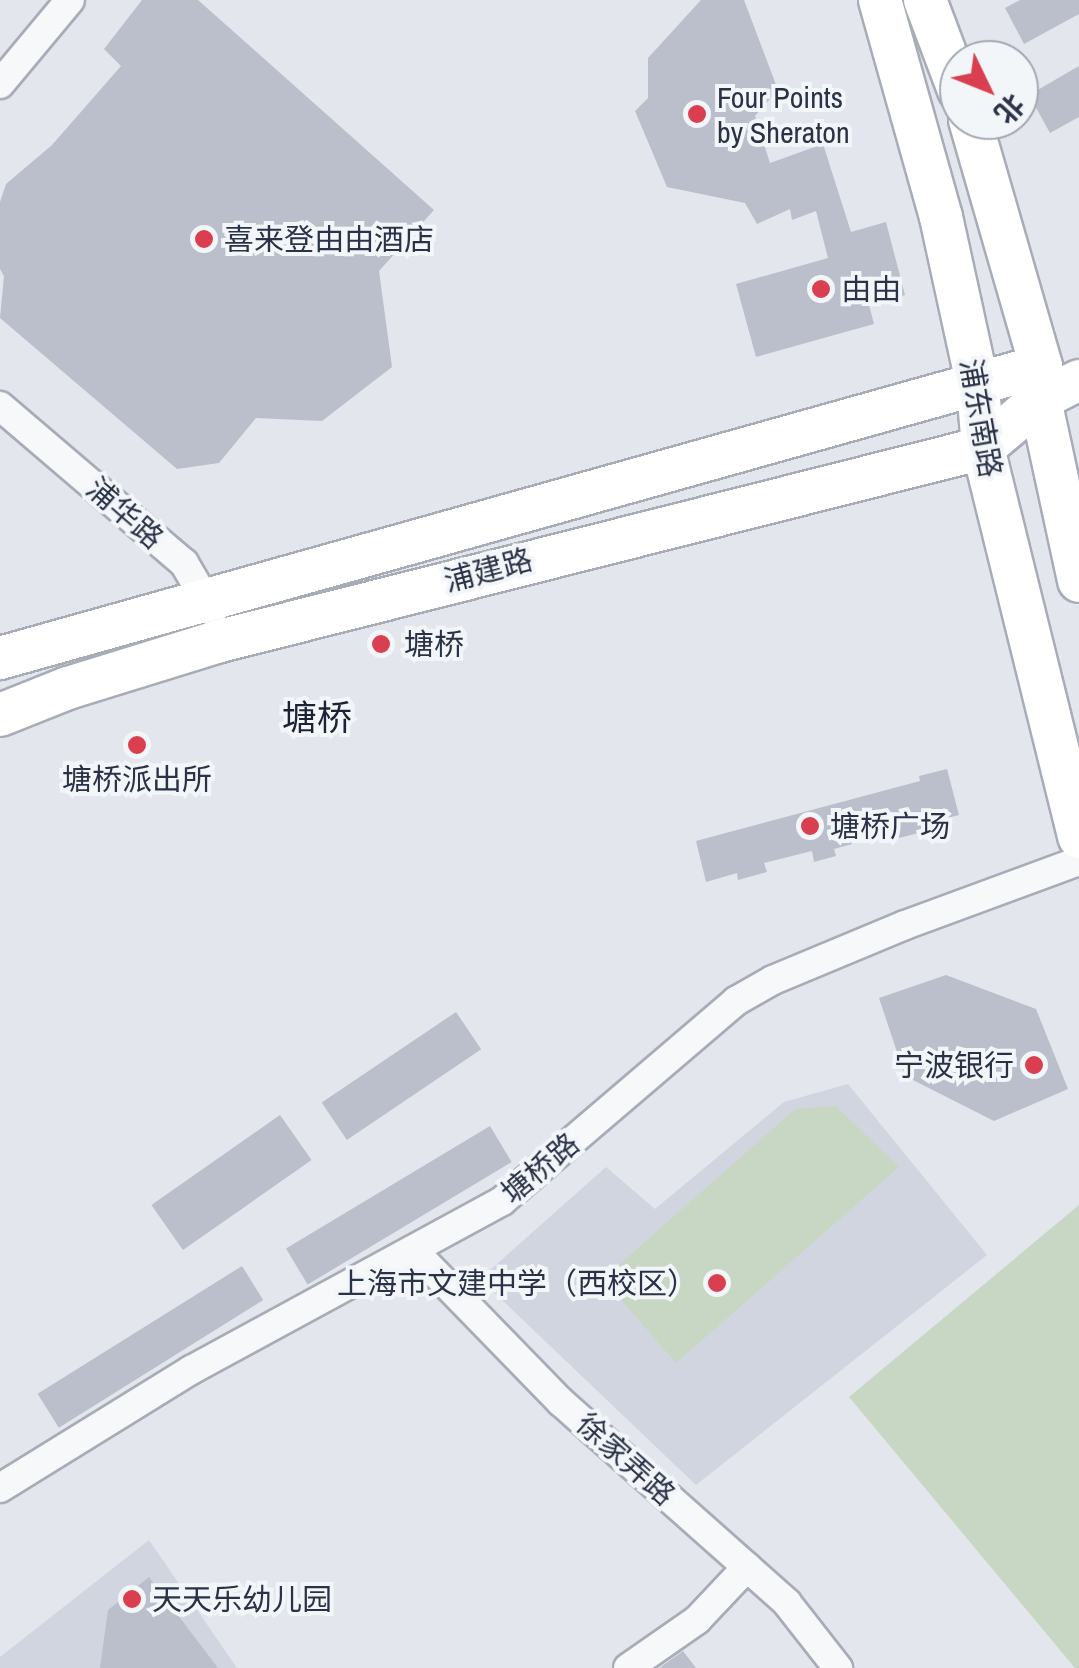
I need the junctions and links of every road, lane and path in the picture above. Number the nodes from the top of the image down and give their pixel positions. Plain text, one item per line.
1 (70, 0) edge
2 (880, 0) edge
3 (925, 0) edge
4 (940, 40) edge
5 (0, 84) edge
6 (978, 140) edge
7 (1060, 374) edge
8 (978, 388) junction
9 (0, 406) edge
10 (983, 448) junction
11 (1079, 581) edge
12 (208, 598) junction
13 (220, 641) junction
14 (0, 658) edge
15 (0, 715) edge
16 (1079, 837) edge
17 (1079, 861) edge
18 (413, 1250) junction
19 (0, 1488) edge
20 (747, 1567) junction
21 (628, 1668) edge
22 (838, 1668) edge

1 - 5 street
2 - 8 main road, 浦东南路
3 - 4 main road
6 - 7 main road, 浦东南路
7 - 8 main road, 浦建路
7 - 10 main road
7 - 11 main road, 浦东南路
8 - 10 main road, 浦东南路
8 - 12 main road, 浦建路
9 - 12 street, 浦华路
10 - 13 main road, 浦建路
10 - 16 main road, 浦东南路
12 - 13 street, 浦华路
12 - 14 main road, 浦建路
13 - 15 main road, 浦建路
17 - 18 street, 塘桥路
18 - 19 street, 塘桥路
18 - 20 street, 徐家弄路
20 - 21 street
20 - 22 street, 徐家弄路

